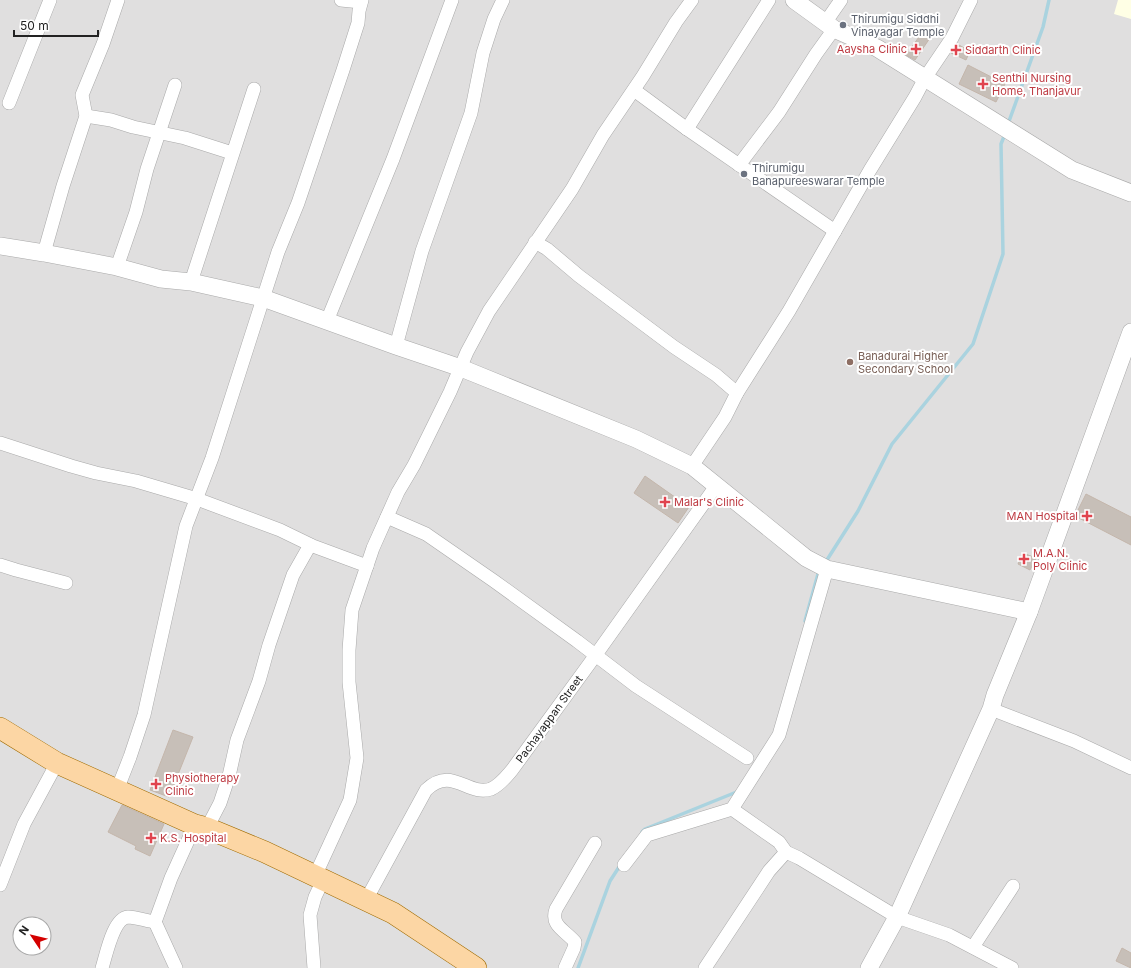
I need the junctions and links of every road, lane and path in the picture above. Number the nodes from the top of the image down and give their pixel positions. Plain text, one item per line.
1 (50, 0) edge
2 (118, 0) edge
3 (341, 0) edge
4 (452, 0) edge
5 (503, 0) edge
6 (692, 0) edge
7 (769, 0) edge
8 (794, 0) edge
9 (841, 0) edge
10 (971, 0) edge
11 (360, 9) edge
12 (830, 26) junction
13 (925, 78) junction
14 (175, 85) dead end
15 (254, 89) dead end
16 (634, 90) junction
17 (9, 103) dead end
18 (85, 112) junction
19 (687, 129) junction
20 (158, 133) junction
21 (232, 153) junction
22 (739, 165) junction
23 (1131, 193) edge
24 (835, 231) junction
25 (535, 242) junction
26 (0, 246) edge
27 (44, 253) junction
28 (117, 267) junction
29 (191, 282) junction
30 (263, 298) junction
31 (326, 321) junction
32 (1131, 332) edge
33 (396, 346) junction
34 (461, 368) junction
35 (737, 393) junction
36 (0, 443) edge
37 (692, 466) junction
38 (716, 486) junction
39 (197, 499) junction
40 (387, 517) junction
41 (310, 545) junction
42 (0, 565) edge
43 (367, 566) junction
44 (827, 569) junction
45 (66, 583) dead end
46 (1029, 612) junction
47 (595, 656) junction
48 (991, 709) junction
49 (0, 728) edge
50 (747, 758) dead end
51 (57, 763) junction
52 (1131, 768) edge
53 (117, 790) junction
54 (732, 809) junction
55 (201, 827) junction
56 (595, 843) dead end
57 (786, 852) junction
58 (624, 865) dead end
59 (1, 878) edge
60 (319, 878) junction
61 (1013, 886) dead end
62 (366, 900) junction
63 (897, 917) junction
64 (155, 922) junction
65 (973, 947) junction
66 (102, 968) edge
67 (176, 968) edge
68 (314, 968) edge
69 (476, 968) edge
70 (565, 968) edge
71 (705, 968) edge
72 (869, 968) edge
73 (1012, 968) edge

1 - 17 street
2 - 18 street
3 - 11 street
4 - 31 street
5 - 33 street
6 - 16 street
7 - 19 street
8 - 12 street
9 - 12 street
10 - 13 street
11 - 30 street
12 - 13 street
12 - 22 street
13 - 23 street
13 - 24 street
14 - 20 street
15 - 21 street
16 - 19 street
16 - 25 street
18 - 20 street
18 - 27 street
19 - 22 street
20 - 21 street
20 - 28 street
21 - 29 street
22 - 24 street
24 - 35 street
25 - 34 street
25 - 35 street
26 - 27 street
27 - 28 street
28 - 29 street
29 - 30 street
30 - 31 street
30 - 39 street
31 - 33 street
32 - 46 street
33 - 34 street
34 - 37 street
34 - 40 street
35 - 37 street
36 - 39 street
37 - 38 street
38 - 44 street
38 - 47 street, Pachayappan Street
39 - 41 street
39 - 53 street
40 - 43 street
40 - 47 street
41 - 43 street
41 - 55 street
42 - 45 street
43 - 60 street
44 - 46 street
44 - 54 street
46 - 48 street
47 - 50 street
47 - 62 street, Pachayappan Street
48 - 52 street
48 - 63 street
49 - 51 main road
51 - 53 main road
51 - 59 street
53 - 55 main road
54 - 57 street
54 - 58 street
55 - 60 main road
55 - 64 street
56 - 70 street
57 - 63 street
57 - 71 street
60 - 62 main road
60 - 68 street
61 - 65 street
62 - 69 main road
63 - 65 street
63 - 72 street
64 - 66 street
64 - 67 street
65 - 73 street

